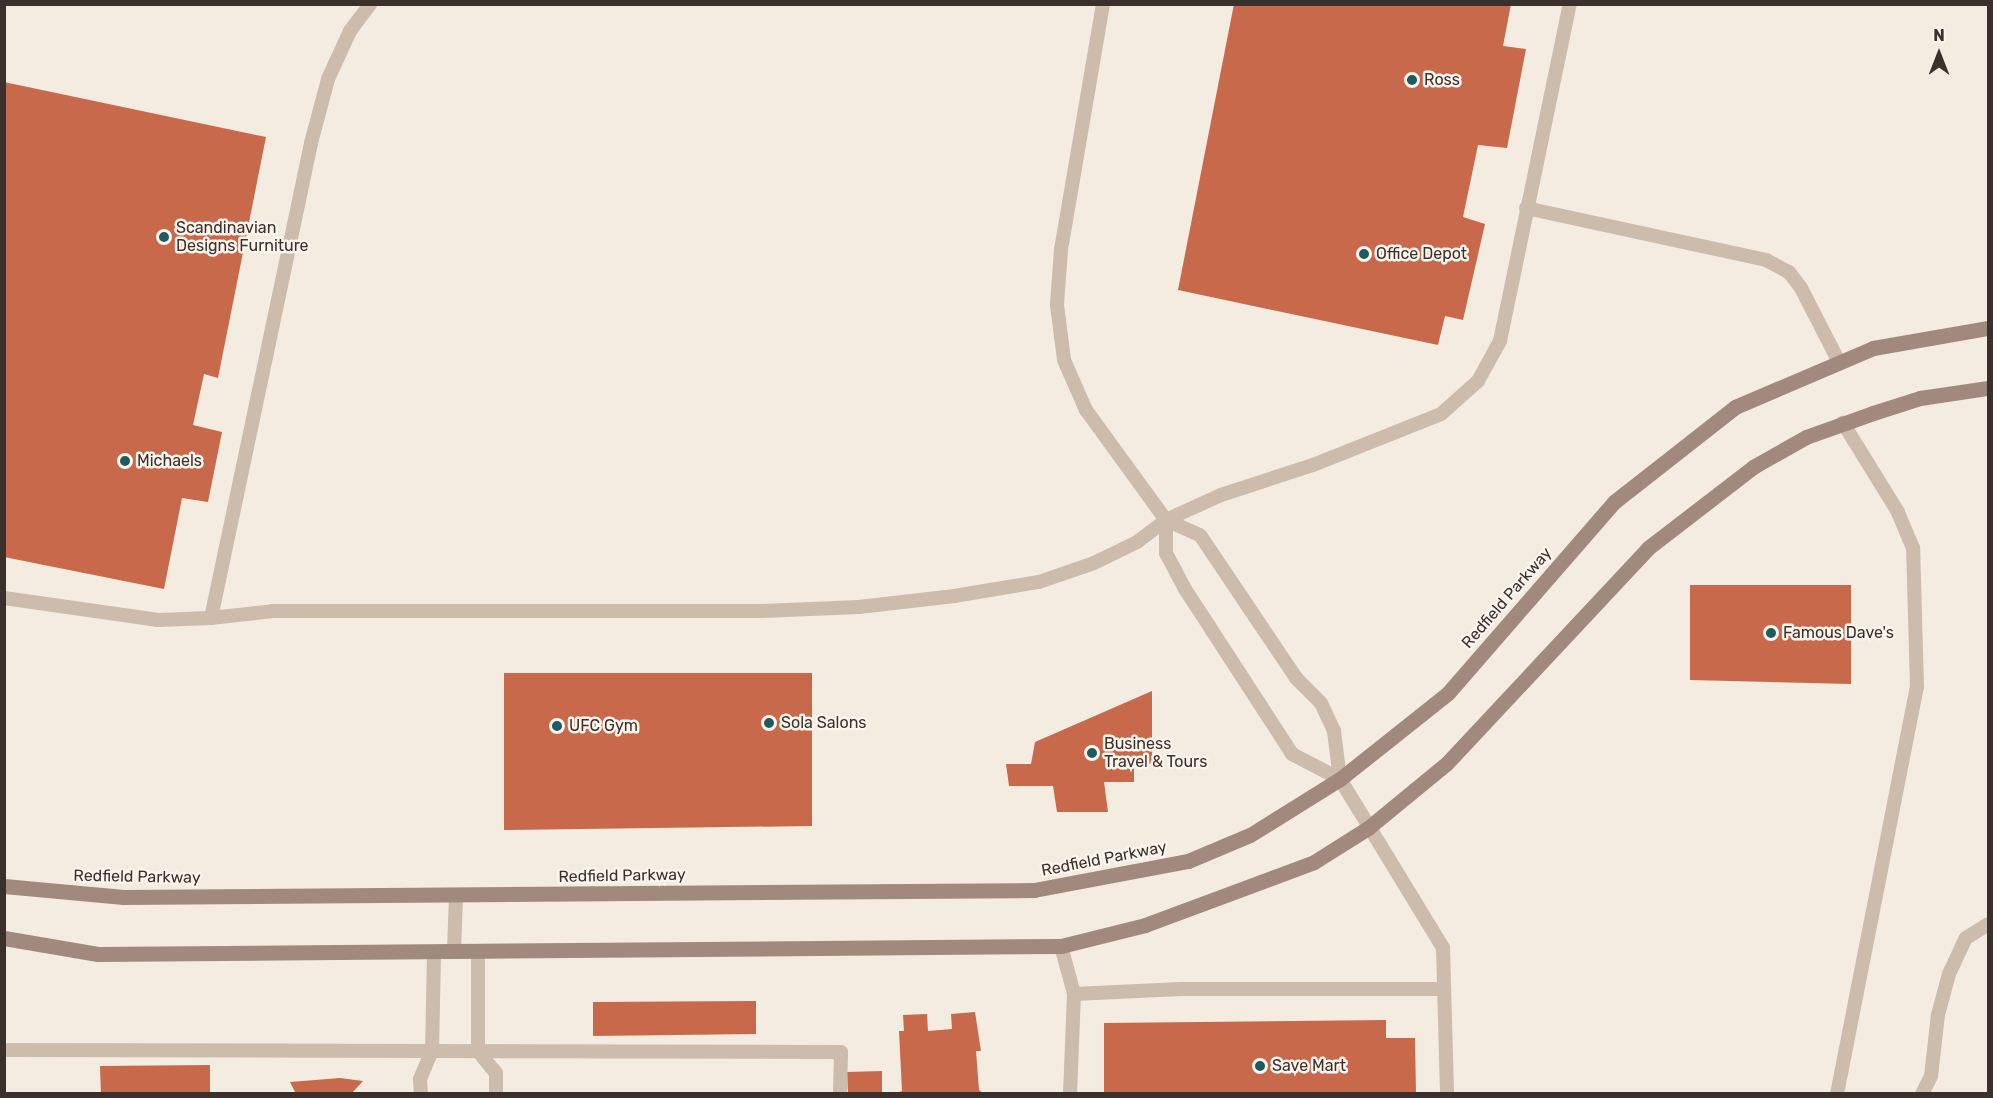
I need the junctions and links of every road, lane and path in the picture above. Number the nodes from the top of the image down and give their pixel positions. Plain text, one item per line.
1 (370, 4) edge
2 (1103, 4) edge
3 (1570, 4) edge
4 (1526, 208) junction
5 (1989, 328) edge
6 (1838, 360) junction
7 (1989, 388) edge
8 (1843, 423) junction
9 (1166, 520) junction
10 (4, 598) edge
11 (211, 618) junction
12 (1340, 779) junction
13 (1368, 828) junction
14 (4, 886) edge
15 (456, 896) junction
16 (1989, 924) edge
17 (4, 938) edge
18 (1061, 946) junction
19 (454, 951) junction
20 (478, 951) junction
21 (434, 952) junction
22 (1444, 989) junction
23 (1074, 994) junction
24 (4, 1050) edge
25 (432, 1052) junction
26 (478, 1052) junction
27 (421, 1094) edge
28 (496, 1094) edge
29 (840, 1094) edge
30 (1070, 1094) edge
31 (1447, 1094) edge
32 (1837, 1094) edge
33 (1922, 1094) edge

1 - 11 lane
2 - 9 lane
3 - 4 lane
4 - 6 lane
4 - 9 lane
5 - 6 street, Redfield Parkway
6 - 12 street, Redfield Parkway
7 - 8 street
8 - 13 street
8 - 32 lane
9 - 11 lane
9 - 12 lane
9 - 12 lane
10 - 11 lane
12 - 13 lane
12 - 15 street, Redfield Parkway
13 - 18 street
13 - 22 lane
14 - 15 street, Redfield Parkway
15 - 19 lane
16 - 33 lane
17 - 21 street
18 - 20 street
18 - 23 lane
19 - 20 street
19 - 21 street
20 - 26 lane
21 - 25 lane
22 - 23 lane
22 - 31 lane
23 - 30 lane
24 - 25 lane
25 - 26 lane
25 - 27 lane
26 - 28 lane
26 - 29 lane

